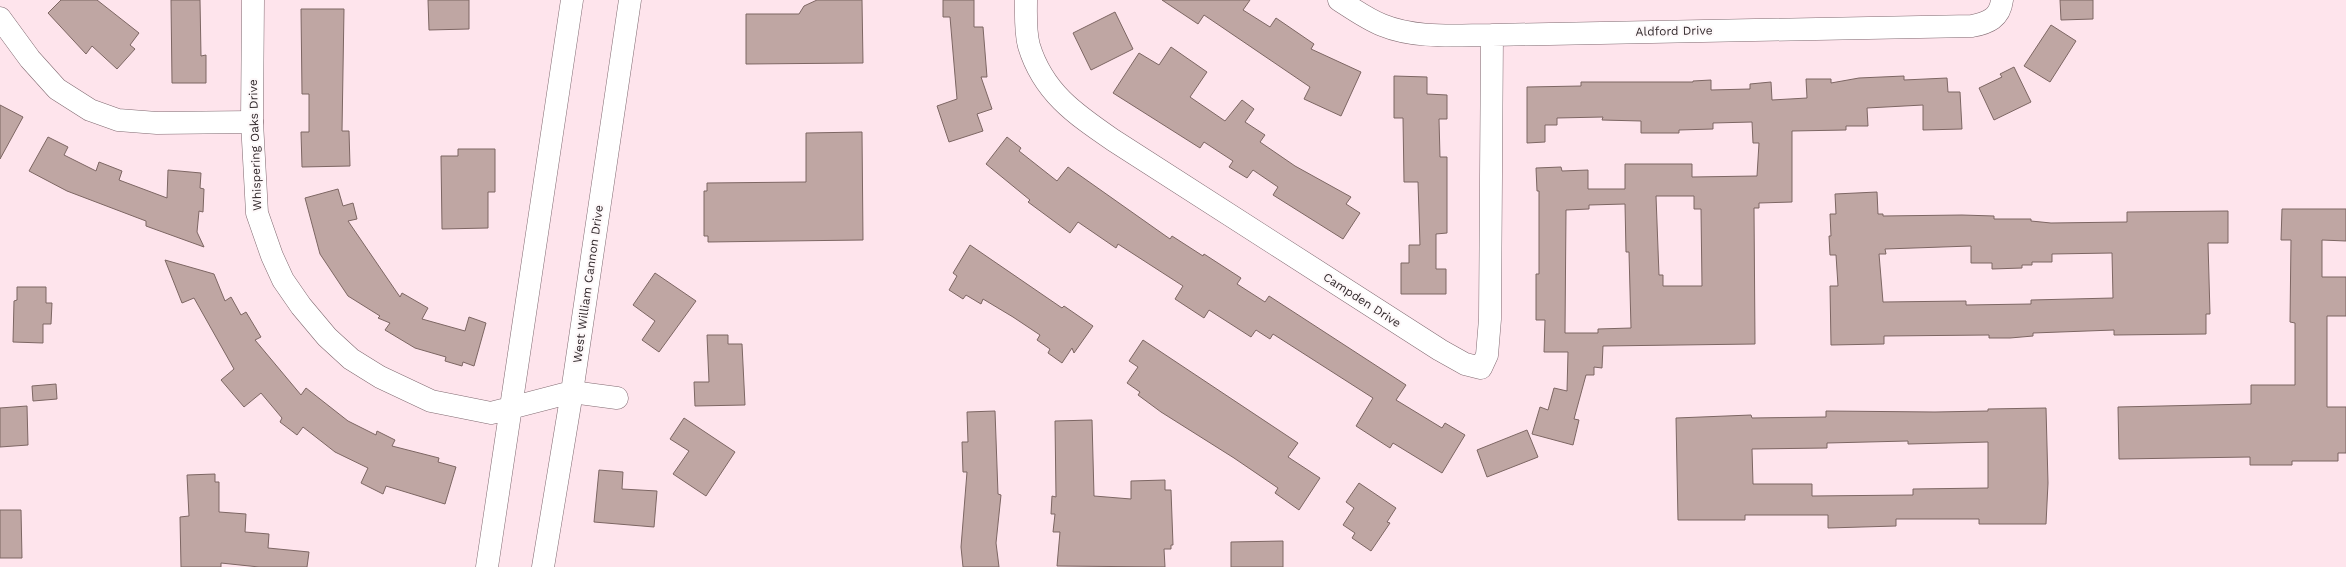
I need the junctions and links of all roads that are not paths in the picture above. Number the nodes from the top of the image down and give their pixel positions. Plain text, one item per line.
1 (253, 0) edge
2 (572, 0) edge
3 (630, 0) edge
4 (1026, 0) edge
5 (1339, 0) edge
6 (2002, 0) edge
7 (2, 25) edge
8 (1492, 35) junction
9 (252, 122) junction
10 (572, 392) junction
11 (617, 398) dead end
12 (510, 408) junction
13 (487, 567) edge
14 (542, 567) edge

1 - 9 street, Whispering Oaks Drive
2 - 12 street
3 - 10 street, West William Cannon Drive
4 - 8 street, Campden Drive
5 - 8 street, Aldford Drive
6 - 8 street, Aldford Drive
7 - 9 street
9 - 12 street, Whispering Oaks Drive
10 - 11 street
10 - 12 street, Whispering Oaks Drive
10 - 14 street, West William Cannon Drive
12 - 13 street

